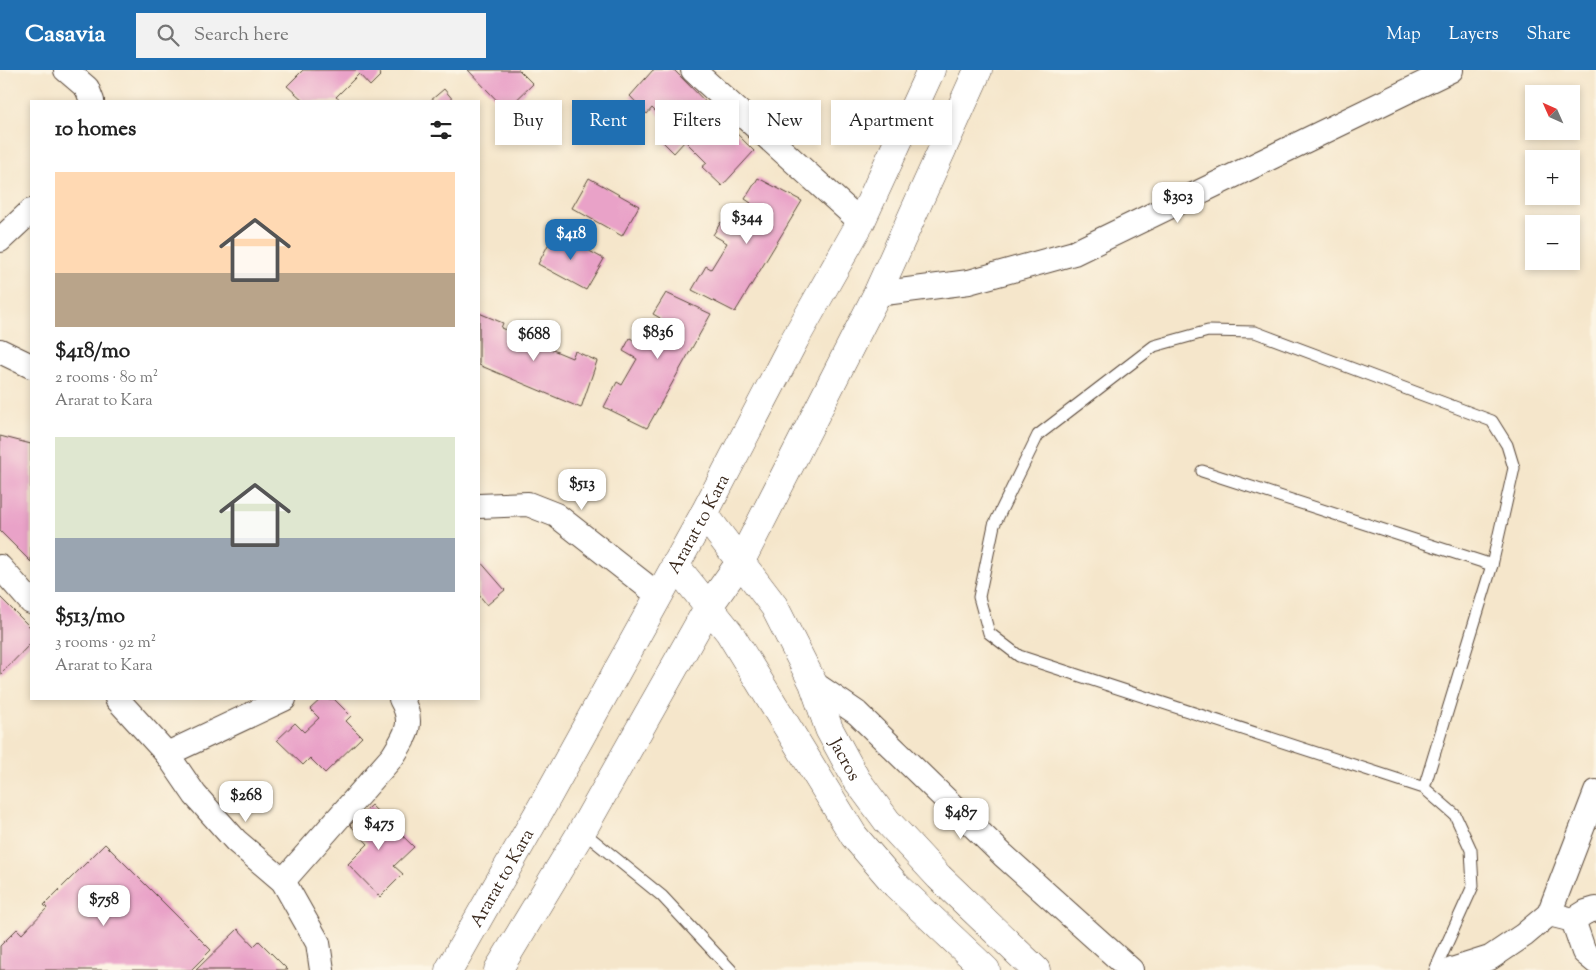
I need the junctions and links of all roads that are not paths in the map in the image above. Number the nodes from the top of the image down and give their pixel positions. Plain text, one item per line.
1 (66, 70) edge
2 (693, 70) edge
3 (931, 70) edge
4 (978, 70) edge
5 (1452, 70) edge
6 (92, 100) edge
7 (30, 212) edge
8 (861, 222) junction
9 (0, 240) edge
10 (877, 294) junction
11 (0, 351) edge
12 (30, 366) edge
13 (1202, 471) dead end
14 (480, 506) edge
15 (704, 514) junction
16 (741, 561) junction
17 (1492, 564) junction
18 (675, 565) junction
19 (0, 567) edge
20 (658, 595) junction
21 (30, 601) edge
22 (709, 606) junction
23 (813, 683) junction
24 (118, 700) edge
25 (282, 700) edge
26 (403, 700) edge
27 (167, 754) junction
28 (1424, 788) junction
29 (1596, 792) edge
30 (582, 831) junction
31 (283, 881) junction
32 (1596, 909) edge
33 (1549, 914) junction
34 (1573, 920) junction
35 (1596, 962) edge
36 (322, 970) edge
37 (449, 970) edge
38 (498, 970) edge
39 (731, 970) edge
40 (986, 970) edge
41 (1036, 970) edge
42 (1131, 970) edge
43 (1435, 970) edge
44 (1452, 970) edge

1 - 6 street
2 - 8 street
3 - 8 main road, Ararat to Kara
4 - 10 main road
5 - 10 street
7 - 9 street
8 - 15 main road, Ararat to Kara
10 - 16 main road
11 - 12 street
13 - 17 lane
14 - 20 street
15 - 16 main road, Jacros
15 - 18 main road, Ararat to Kara
16 - 22 main road
16 - 23 main road, Jacros
17 - 28 lane
17 - 28 lane
18 - 20 main road, Ararat to Kara
18 - 22 main road, Jacros
19 - 21 street
20 - 37 main road, Ararat to Kara
22 - 30 main road
22 - 40 main road, Jacros
23 - 41 main road, Jacros
23 - 42 street
24 - 27 street
25 - 27 street
26 - 31 street
27 - 31 street
28 - 43 lane
29 - 33 street
30 - 38 main road
30 - 39 lane
31 - 36 street
32 - 34 street
33 - 34 street
33 - 44 street
34 - 35 street

